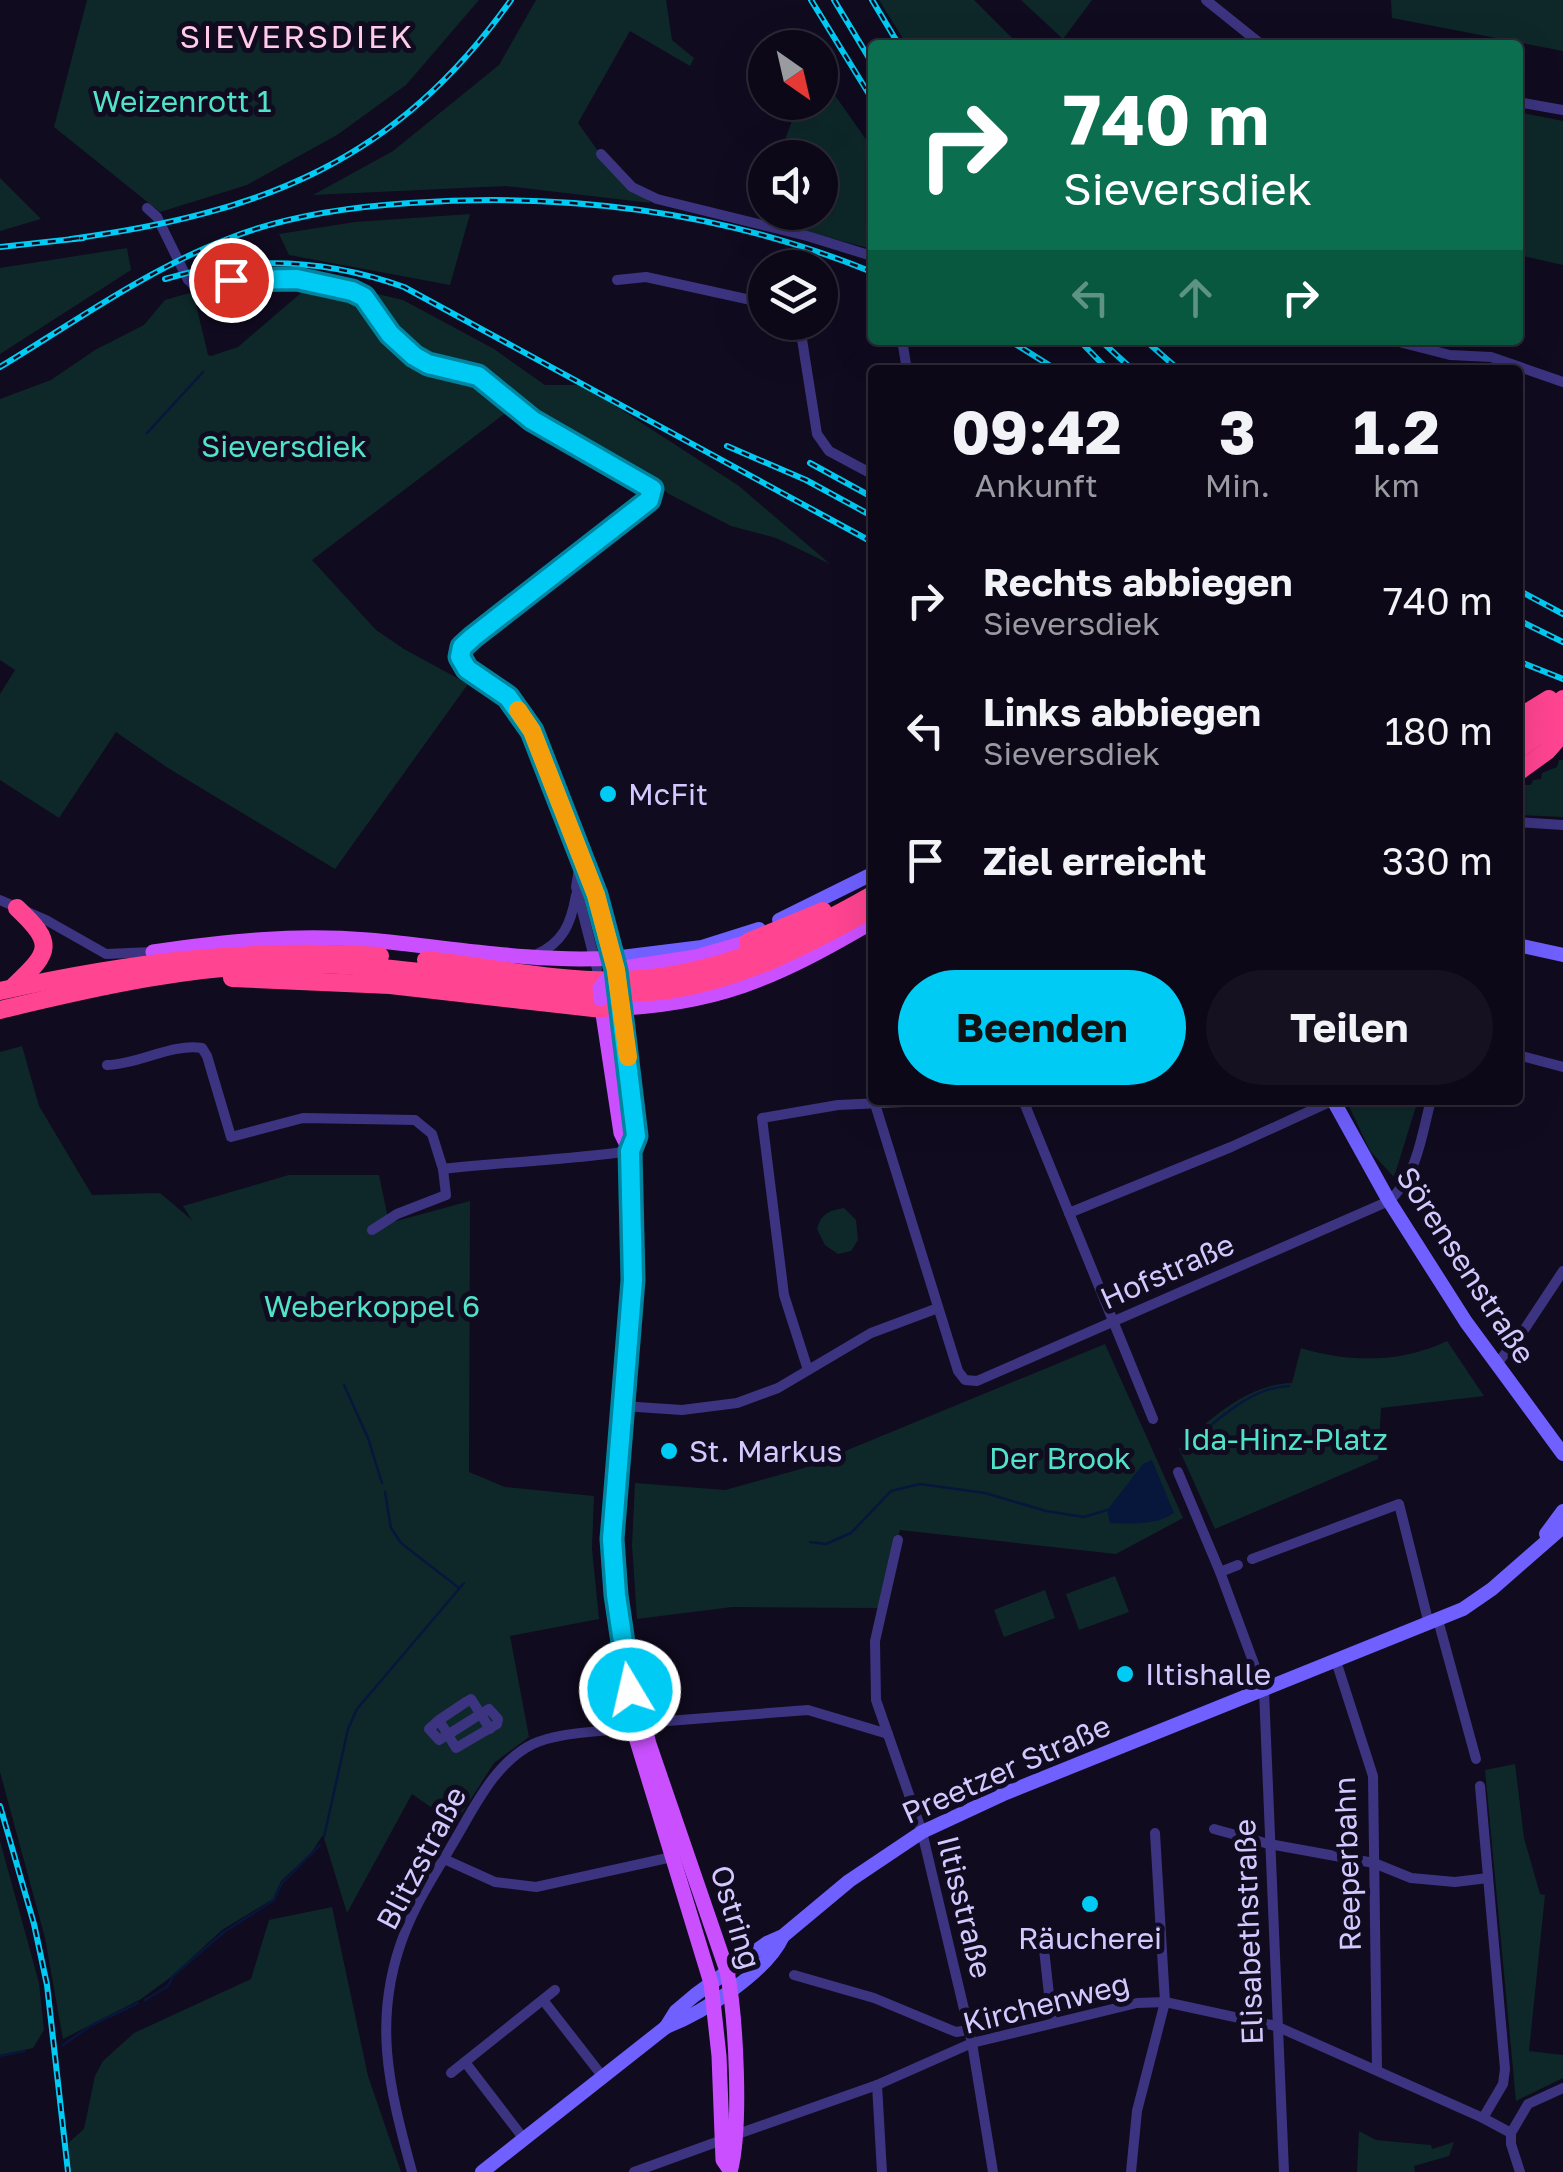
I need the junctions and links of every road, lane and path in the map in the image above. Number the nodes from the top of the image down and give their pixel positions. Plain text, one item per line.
1 (1206, 0) edge
2 (1256, 40) edge
3 (1523, 103) edge
4 (1563, 110) edge
5 (601, 154) dead end
6 (148, 208) dead end
7 (868, 255) edge
8 (617, 280) dead end
9 (748, 299) edge
10 (801, 340) edge
11 (1411, 345) edge
12 (1514, 365) edge
13 (1523, 368) edge
14 (1563, 382) edge
15 (868, 472) edge
16 (1561, 695) edge
17 (1563, 718) edge
18 (1525, 729) edge
19 (1563, 732) edge
20 (1523, 768) edge
21 (1523, 822) edge
22 (1563, 825) edge
23 (580, 860) junction
24 (868, 876) edge
25 (576, 889) junction
26 (868, 898) edge
27 (8, 904) edge
28 (852, 907) junction
29 (868, 911) edge
30 (868, 924) edge
31 (739, 940) junction
32 (1523, 946) edge
33 (153, 952) junction
34 (1563, 955) edge
35 (596, 964) junction
36 (620, 964) junction
37 (527, 971) junction
38 (88, 972) junction
39 (6, 989) edge
40 (58, 996) junction
41 (609, 1001) junction
42 (0, 1010) edge
43 (1523, 1056) edge
44 (107, 1064) dead end
45 (1563, 1067) edge
46 (868, 1104) edge
47 (875, 1105) edge
48 (1025, 1105) edge
49 (1323, 1105) edge
50 (1337, 1105) edge
51 (1430, 1105) edge
52 (630, 1151) junction
53 (443, 1169) junction
54 (1390, 1201) junction
55 (1069, 1212) junction
56 (372, 1230) dead end
57 (1563, 1271) edge
58 (938, 1308) junction
59 (1114, 1320) junction
60 (1496, 1365) junction
61 (808, 1370) junction
62 (622, 1406) junction
63 (1153, 1419) dead end
64 (1563, 1454) edge
65 (1178, 1472) dead end
66 (1563, 1510) edge
67 (1563, 1527) edge
68 (898, 1540) dead end
69 (1534, 1551) junction
70 (1252, 1559) dead end
71 (1238, 1564) dead end
72 (1220, 1572) junction
73 (1434, 1622) junction
74 (1336, 1662) junction
75 (1264, 1691) junction
76 (452, 1712) junction
77 (478, 1716) junction
78 (636, 1725) junction
79 (461, 1726) junction
80 (487, 1730) junction
81 (886, 1730) junction
82 (448, 1734) junction
83 (470, 1741) junction
84 (1476, 1759) dead end
85 (1480, 1786) dead end
86 (1214, 1829) dead end
87 (922, 1832) junction
88 (1155, 1833) dead end
89 (1270, 1844) junction
90 (672, 1857) junction
91 (444, 1860) junction
92 (1374, 1863) junction
93 (1488, 1878) junction
94 (783, 1936) junction
95 (1044, 1940) dead end
96 (728, 1971) junction
97 (794, 1975) dead end
98 (711, 1983) junction
99 (730, 1989) junction
100 (555, 1990) dead end
101 (543, 2000) junction
102 (714, 2001) junction
103 (1165, 2002) junction
104 (1052, 2022) junction
105 (1276, 2026) junction
106 (666, 2027) junction
107 (969, 2030) junction
108 (972, 2043) junction
109 (465, 2062) junction
110 (1376, 2070) junction
111 (451, 2073) dead end
112 (603, 2077) junction
113 (877, 2085) junction
114 (1563, 2088) edge
115 (1483, 2118) junction
116 (1512, 2133) junction
117 (728, 2137) junction
118 (524, 2139) junction
119 (730, 2171) edge
120 (412, 2172) edge
121 (482, 2172) edge
122 (634, 2172) edge
123 (882, 2172) edge
124 (993, 2172) edge
125 (1132, 2172) edge
126 (1284, 2172) edge
127 (1520, 2172) edge

1 - 2 street
3 - 4 street
5 - 7 street
6 - 23 street, Ostring
8 - 9 street
10 - 15 street
11 - 12 street
13 - 14 street
16 - 18 highway
17 - 18 highway
19 - 20 highway
21 - 22 street
23 - 25 street, Ostring
23 - 36 street, Ostring
24 - 31 main road
25 - 35 street, Ostring
25 - 37 street, Ostring
26 - 28 highway
27 - 33 street
27 - 39 highway
28 - 31 highway
28 - 37 highway
29 - 37 highway
30 - 41 main road
31 - 36 main road
31 - 36 main road
32 - 34 main road
33 - 37 main road
33 - 38 highway
35 - 36 main road
35 - 37 main road
36 - 41 main road, Ostring, bridge
36 - 41 main road, bridge
37 - 38 highway
37 - 40 highway
38 - 39 highway
40 - 41 highway
40 - 42 highway
41 - 52 main road, Ostring
43 - 45 street
44 - 53 street
46 - 61 street
47 - 58 street
48 - 55 street
49 - 55 street
50 - 54 main road, Sörensenstraße
51 - 54 street
52 - 53 street
52 - 62 main road, Ostring
53 - 56 street
54 - 59 street, Hofstraße
54 - 60 main road, Sörensenstraße
55 - 59 street
57 - 60 street
58 - 59 street, Hofstraße
58 - 61 street
59 - 63 street
60 - 64 main road, Sörensenstraße
61 - 62 street
62 - 78 main road, Ostring
65 - 72 street, Elisabethstraße
66 - 69 main road, Preetzer Straße
67 - 69 main road, Preetzer Straße
68 - 81 street, Iltisstraße
69 - 73 main road, Preetzer Straße
70 - 73 street
71 - 72 street
72 - 75 street, Elisabethstraße
73 - 74 main road, Preetzer Straße
73 - 84 street
74 - 75 main road, Preetzer Straße
74 - 92 street, Reeperbahn
75 - 87 main road, Preetzer Straße
75 - 89 street, Elisabethstraße
76 - 77 street
76 - 79 street
76 - 82 street
77 - 79 street
77 - 80 street
77 - 80 street
78 - 81 street, Blitzstraße
78 - 90 main road, Ostring
78 - 91 street, Blitzstraße
78 - 96 main road, Ostring
79 - 82 street
79 - 83 street
80 - 83 street
81 - 87 street, Iltisstraße
82 - 83 street
85 - 93 street
86 - 89 street
87 - 94 main road, Preetzer Straße
87 - 107 street, Iltisstraße
88 - 103 street
89 - 92 street
89 - 105 street, Elisabethstraße
90 - 91 street
90 - 98 main road, Ostring
91 - 120 street, Blitzstraße
92 - 93 street
92 - 110 street, Reeperbahn
93 - 115 street
94 - 96 main road, Preetzer Straße
94 - 99 main road, Preetzer Straße
95 - 104 street
96 - 98 main road, Preetzer Straße
96 - 99 main road, Ostring
97 - 107 street
98 - 102 main road, Ostring
98 - 106 main road, Preetzer Straße
99 - 102 main road, Preetzer Straße
99 - 117 main road, Ostring
100 - 101 street
101 - 109 street
101 - 112 street
102 - 106 main road, Preetzer Straße
102 - 117 main road, Ostring
103 - 104 street, Kirchenweg
103 - 105 street, Kirchenweg
103 - 125 street
104 - 108 street, Kirchenweg
105 - 110 street, Kirchenweg
105 - 126 street, Elisabethstraße
106 - 112 main road, Preetzer Straße
107 - 108 street, Iltisstraße
108 - 113 street, Kirchenweg
108 - 124 street, Iltisstraße
109 - 111 street
109 - 118 street
110 - 115 street, Kirchenweg
112 - 118 main road, Preetzer Straße
113 - 117 street, Kirchenweg
113 - 123 street
114 - 116 street
115 - 116 street, Kirchenweg
116 - 127 street
117 - 119 main road, Ostring
117 - 122 street, Kirchenweg
118 - 121 main road, Preetzer Straße

